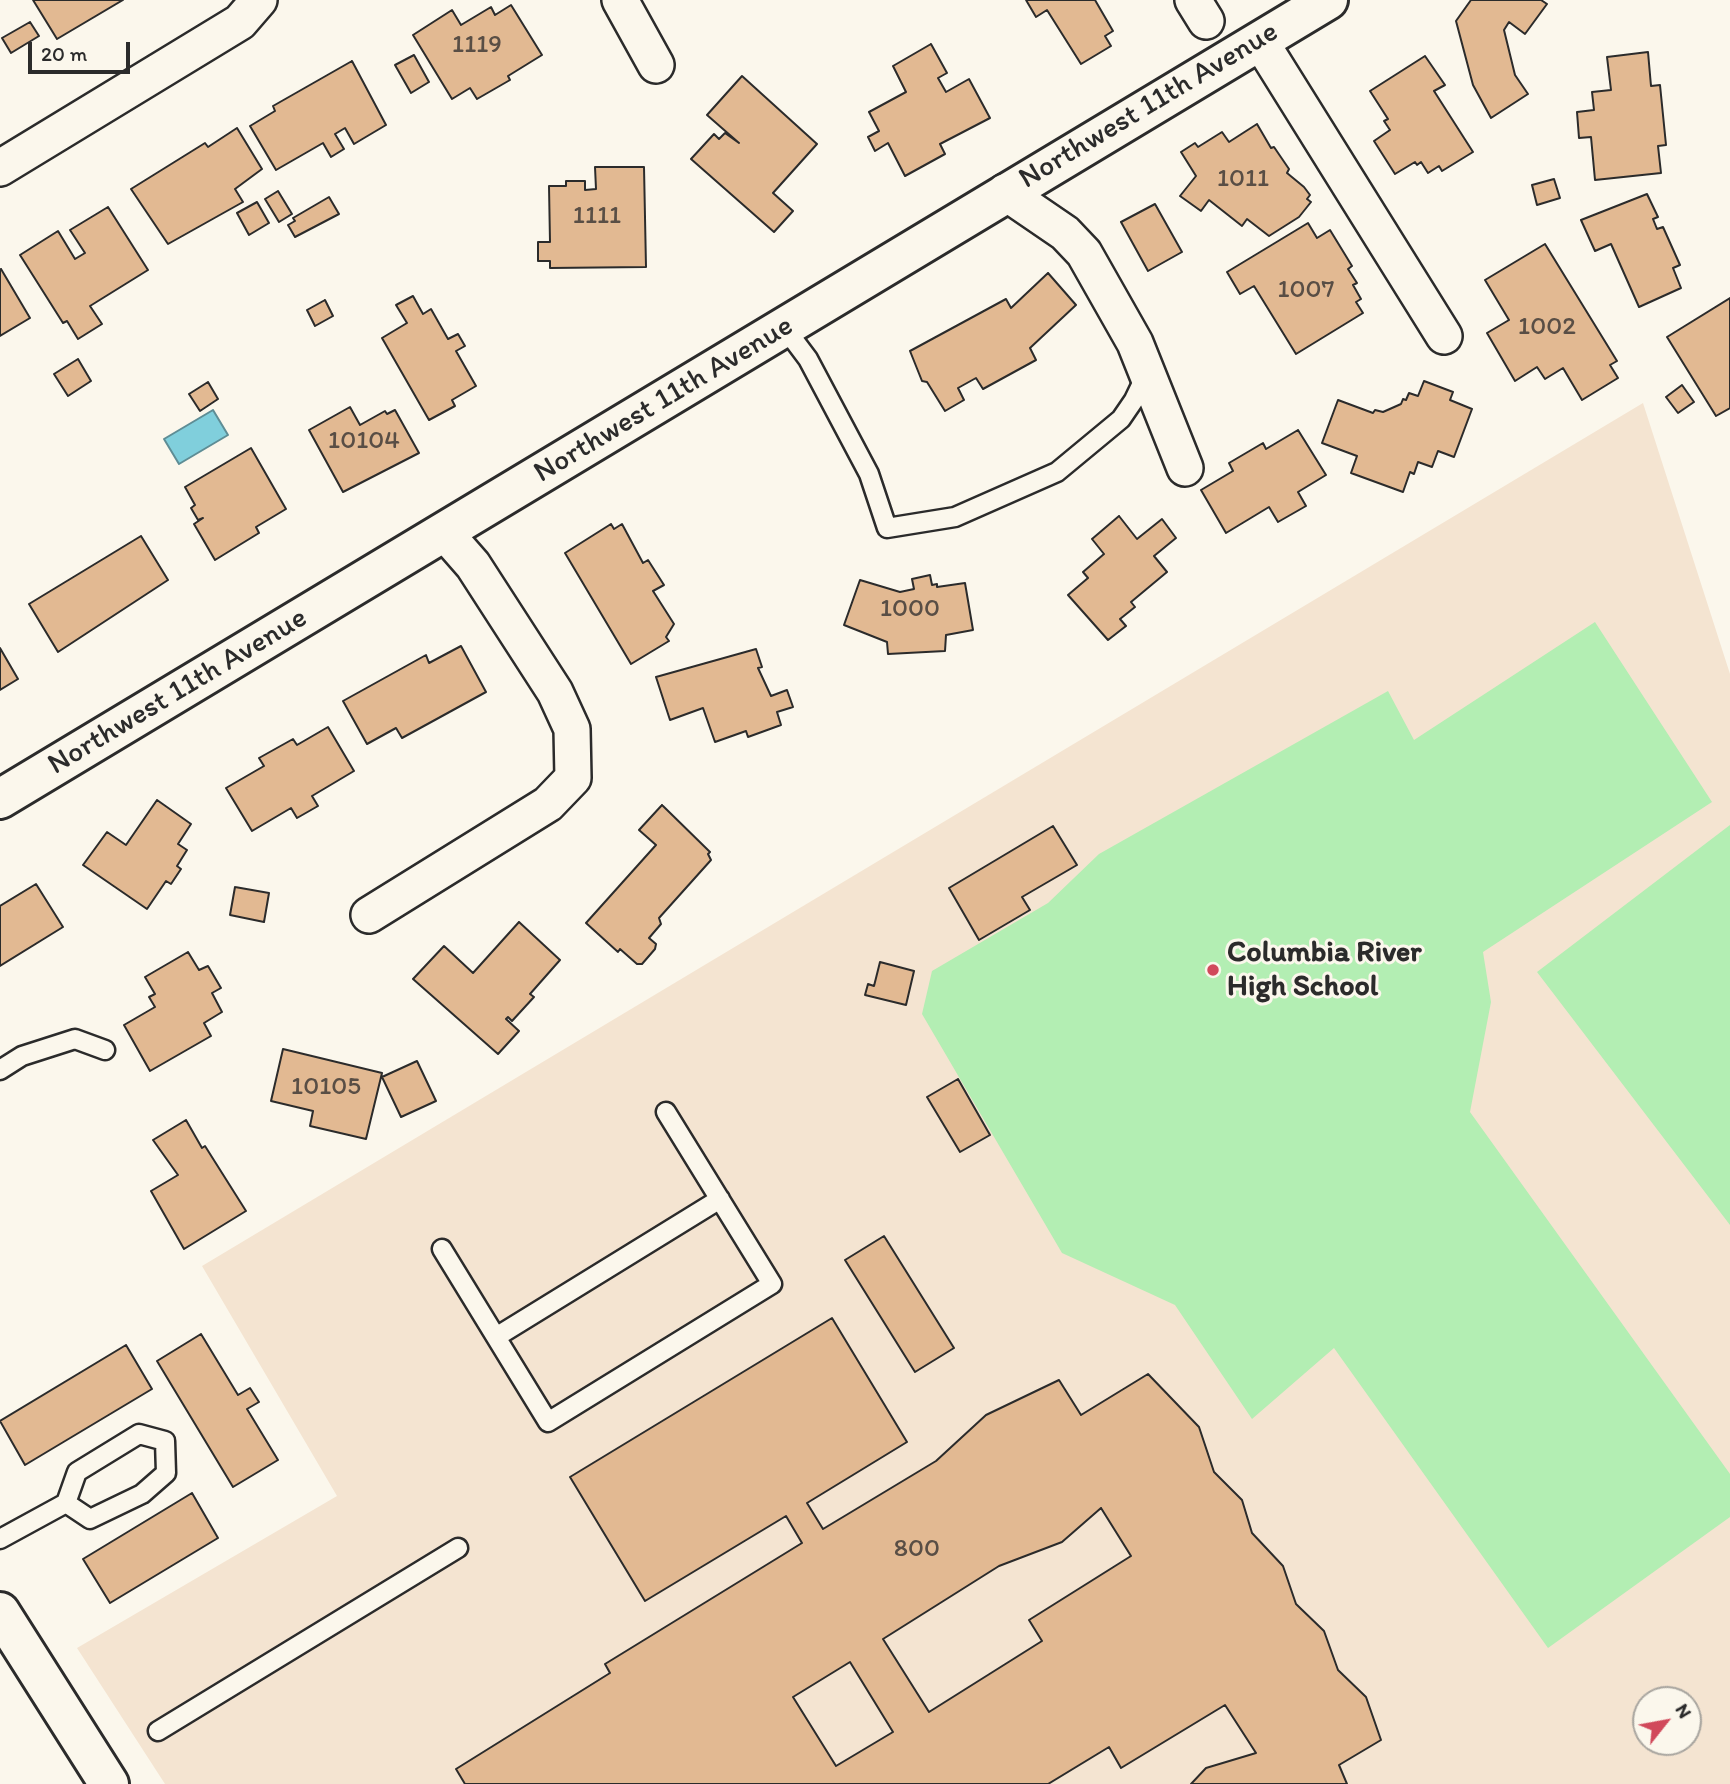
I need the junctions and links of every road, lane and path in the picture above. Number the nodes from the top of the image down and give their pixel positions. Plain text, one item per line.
1 (259, 0) edge
2 (620, 0) edge
3 (1328, 0) edge
4 (1260, 41) junction
5 (656, 65) dead end
6 (0, 168) edge
7 (1005, 192) junction
8 (784, 327) junction
9 (1444, 336) dead end
10 (1147, 373) junction
11 (1185, 468) dead end
12 (445, 533) junction
13 (0, 799) edge
14 (369, 915) dead end
15 (105, 1050) dead end
16 (0, 1070) edge
17 (666, 1112) dead end
18 (720, 1199) junction
19 (442, 1249) dead end
20 (496, 1337) junction
21 (66, 1503) junction
22 (0, 1539) edge
23 (458, 1548) dead end
24 (0, 1612) edge
25 (158, 1731) dead end
26 (108, 1784) edge

1 - 6 street
2 - 5 street
3 - 4 street, Northwest 11th Avenue
4 - 7 street, Northwest 11th Avenue
4 - 9 street
7 - 8 street, Northwest 11th Avenue
7 - 10 street
8 - 10 lane
8 - 12 street, Northwest 11th Avenue
10 - 11 street
12 - 13 street, Northwest 11th Avenue
12 - 14 street
15 - 16 lane
17 - 18 lane
18 - 20 lane
18 - 20 lane
19 - 20 lane
21 - 21 lane
21 - 22 lane
23 - 25 lane
24 - 26 street

